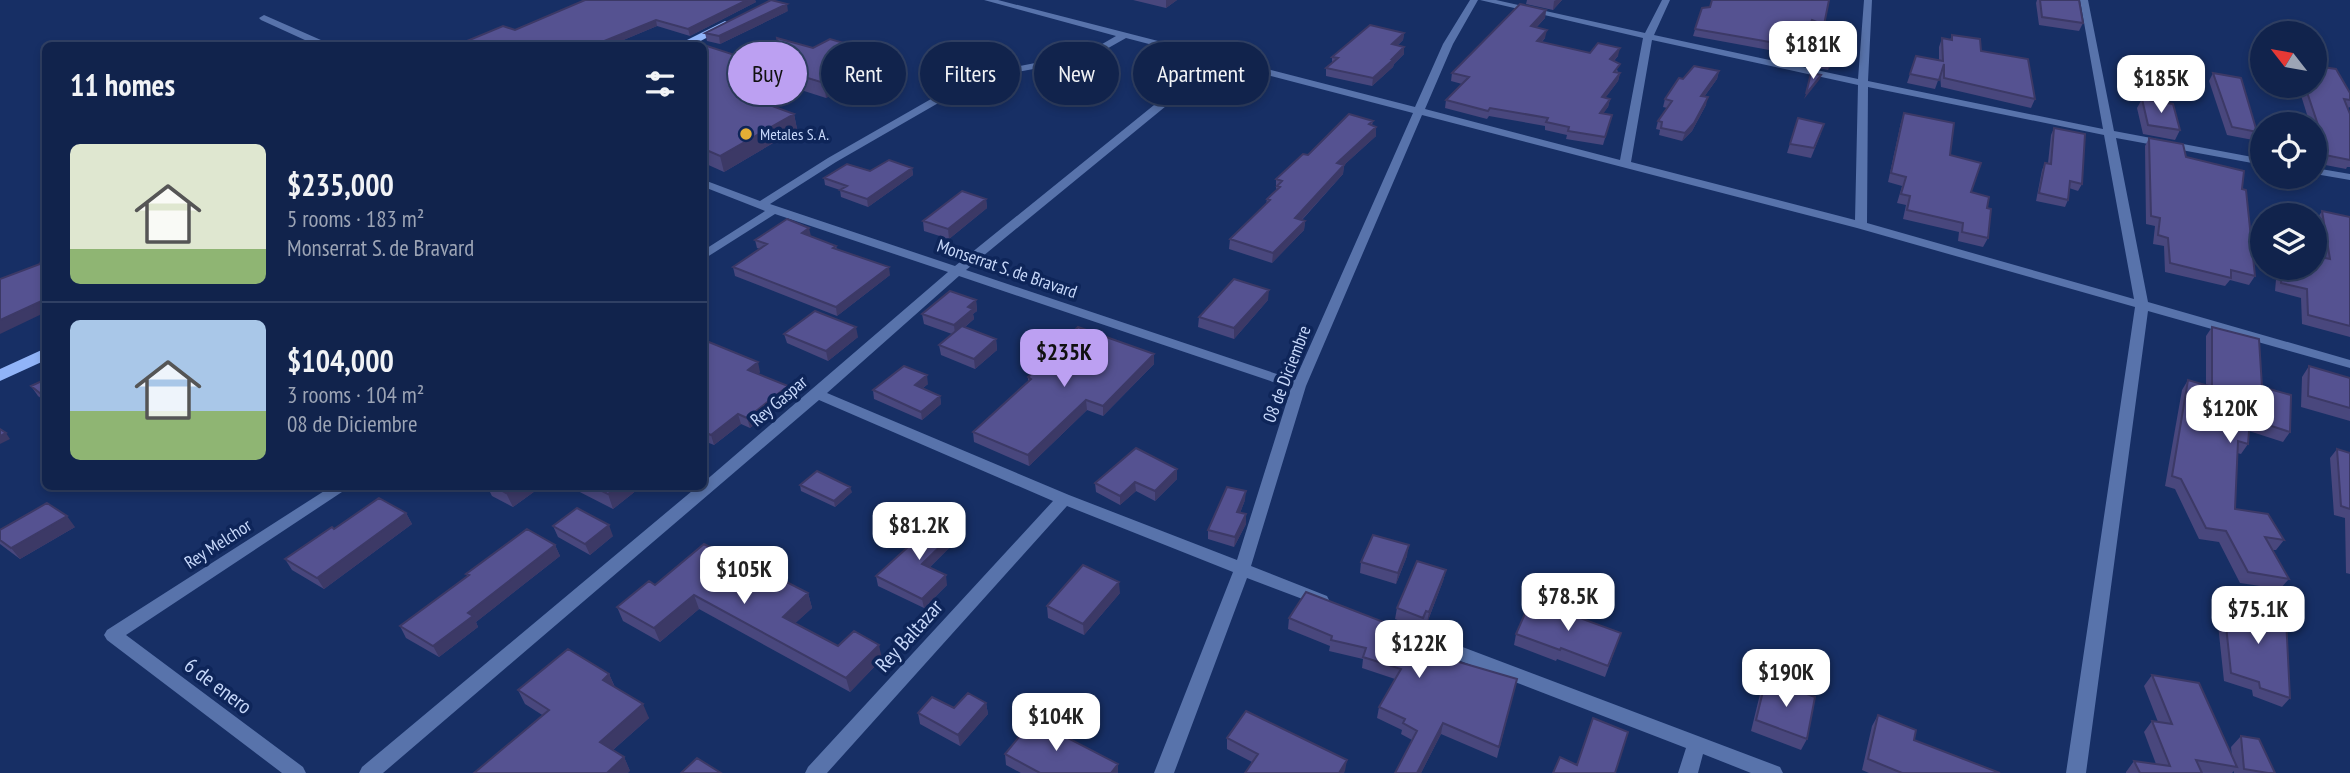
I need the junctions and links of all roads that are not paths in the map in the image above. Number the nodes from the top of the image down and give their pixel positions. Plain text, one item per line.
1 (988, 0) edge
2 (1474, 0) edge
3 (1484, 0) edge
4 (1666, 0) edge
5 (1868, 0) edge
6 (2084, 0) edge
7 (739, 17) edge
8 (264, 18) dead end
9 (1125, 35) junction
10 (1648, 37) junction
11 (318, 42) edge
12 (689, 42) edge
13 (1153, 42) edge
14 (1269, 71) edge
15 (1863, 85) junction
16 (1161, 105) edge
17 (1421, 110) junction
18 (2110, 135) junction
19 (2250, 160) edge
20 (1625, 163) junction
21 (2327, 173) edge
22 (2350, 177) edge
23 (707, 184) edge
24 (761, 205) junction
25 (774, 210) junction
26 (1861, 225) junction
27 (707, 253) edge
28 (957, 271) junction
29 (2142, 305) junction
30 (42, 356) edge
31 (2350, 363) edge
32 (0, 376) edge
33 (1299, 386) junction
34 (817, 394) junction
35 (707, 487) edge
36 (338, 490) edge
37 (704, 490) edge
38 (1064, 499) junction
39 (1242, 570) junction
40 (1333, 605) edge
41 (1385, 625) edge
42 (113, 635) joint
43 (1696, 744) junction
44 (296, 773) edge
45 (369, 773) edge
46 (815, 773) edge
47 (1164, 773) edge
48 (1688, 773) edge
49 (1773, 773) edge
50 (2076, 773) edge

1 - 9 street
2 - 17 street, 08 de Diciembre
3 - 10 street
4 - 10 street
5 - 15 street
6 - 18 street
7 - 12 main road
8 - 11 street
9 - 13 street
9 - 24 street
10 - 15 street
10 - 20 street
14 - 17 street
15 - 18 street
15 - 26 street
16 - 28 street, Rey Gaspar
17 - 20 street
17 - 33 street, 08 de Diciembre
18 - 19 street
18 - 29 street
20 - 26 street
21 - 22 street
23 - 24 street, Monserrat S. de Bravard
24 - 25 street, Monserrat S. de Bravard
25 - 27 street
25 - 28 street, Monserrat S. de Bravard
26 - 29 street
28 - 33 street, Monserrat S. de Bravard
28 - 34 street, Rey Gaspar
29 - 31 street
29 - 50 street
30 - 32 main road
33 - 39 street, 08 de Diciembre
34 - 35 street, Rey Gaspar
34 - 38 street
36 - 42 street, Rey Melchor
37 - 45 street, Rey Gaspar
38 - 39 street
38 - 46 street, Rey Baltazar
39 - 40 street
39 - 47 street, 08 de Diciembre
41 - 43 street
42 - 44 street, 6 de enero
43 - 48 street
43 - 49 street

